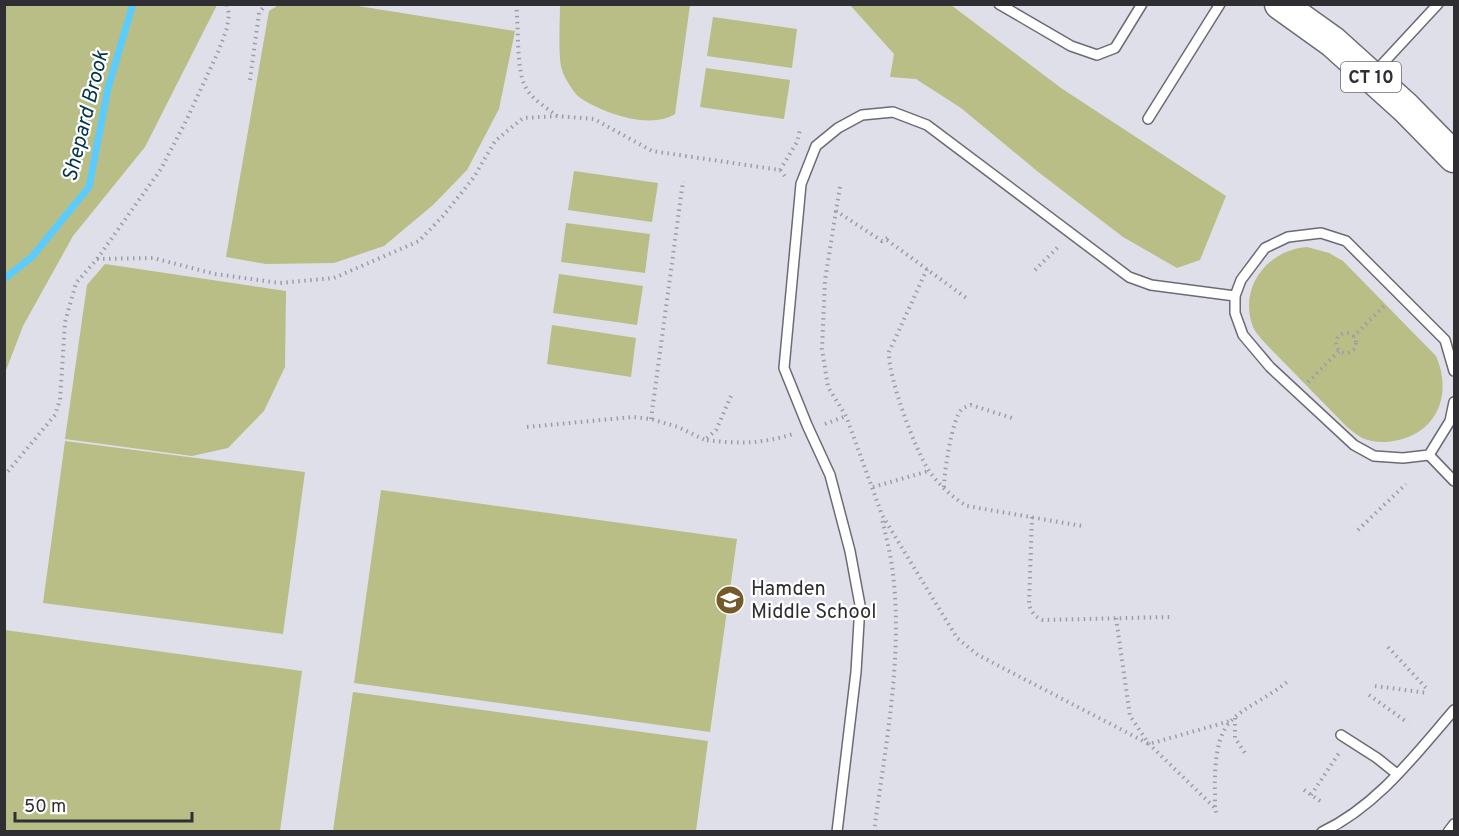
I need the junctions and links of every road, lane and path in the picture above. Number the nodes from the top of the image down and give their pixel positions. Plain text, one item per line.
1 (227, 4) edge
2 (266, 4) edge
3 (516, 4) edge
4 (999, 4) edge
5 (1142, 4) edge
6 (1220, 4) edge
7 (1280, 4) edge
8 (1438, 4) edge
9 (1371, 76) junction
10 (250, 80) dead end
11 (557, 116) junction
12 (1148, 118) dead end
13 (800, 130) dead end
14 (1455, 157) edge
15 (780, 170) junction
16 (788, 180) dead end
17 (683, 181) dead end
18 (840, 188) dead end
19 (836, 211) junction
20 (1059, 246) dead end
21 (97, 259) junction
22 (927, 269) junction
23 (1035, 270) dead end
24 (1235, 296) junction
25 (969, 300) dead end
26 (1384, 306) dead end
27 (1353, 336) junction
28 (1339, 351) junction
29 (1455, 371) edge
30 (1306, 383) dead end
31 (731, 396) dead end
32 (1455, 402) edge
33 (846, 416) junction
34 (651, 418) junction
35 (1015, 419) dead end
36 (825, 424) dead end
37 (526, 428) dead end
38 (793, 434) dead end
39 (705, 440) junction
40 (1429, 454) junction
41 (929, 471) junction
42 (4, 476) edge
43 (1455, 481) edge
44 (1406, 484) dead end
45 (873, 487) junction
46 (944, 488) junction
47 (882, 515) junction
48 (1032, 517) junction
49 (1082, 526) dead end
50 (1358, 530) dead end
51 (1170, 617) dead end
52 (1116, 618) junction
53 (1388, 647) dead end
54 (1289, 680) dead end
55 (1375, 686) dead end
56 (1369, 695) dead end
57 (1455, 711) edge
58 (1236, 717) junction
59 (1230, 721) junction
60 (1408, 723) dead end
61 (1341, 735) dead end
62 (1149, 744) junction
63 (1245, 753) dead end
64 (1331, 766) dead end
65 (1397, 774) junction
66 (1304, 790) dead end
67 (1311, 795) junction
68 (1323, 803) dead end
69 (1215, 808) junction
70 (1217, 816) dead end
71 (1455, 824) edge
72 (837, 831) edge
73 (874, 831) edge
74 (1322, 831) edge
75 (1448, 831) edge

1 - 21 path
2 - 10 path
3 - 11 path
4 - 5 lane
6 - 12 lane
7 - 9 main road, CT 10
8 - 9 lane
9 - 14 main road, CT 10
11 - 15 path
11 - 21 path
13 - 15 path
15 - 16 path
17 - 34 path
18 - 19 path
19 - 22 path
19 - 33 path
20 - 23 path
21 - 42 path
22 - 25 path
22 - 41 path
24 - 29 lane
24 - 40 lane
24 - 72 lane
26 - 27 path
27 - 28 path
27 - 28 path
28 - 30 path
31 - 39 path
32 - 40 lane
33 - 36 path
33 - 45 path
34 - 37 path
34 - 39 path
35 - 46 path
38 - 39 path
40 - 43 lane
41 - 45 path
41 - 46 path
44 - 50 path
45 - 47 path
46 - 48 path
47 - 62 path
47 - 73 path
48 - 49 path
48 - 52 path
51 - 52 path
52 - 62 path
53 - 55 path
54 - 58 path
56 - 60 path
57 - 65 lane
58 - 59 path
58 - 63 path
59 - 62 path
59 - 69 path
61 - 65 lane
62 - 69 path
64 - 67 path
65 - 74 lane
66 - 67 path
67 - 68 path
69 - 70 path
71 - 75 lane

